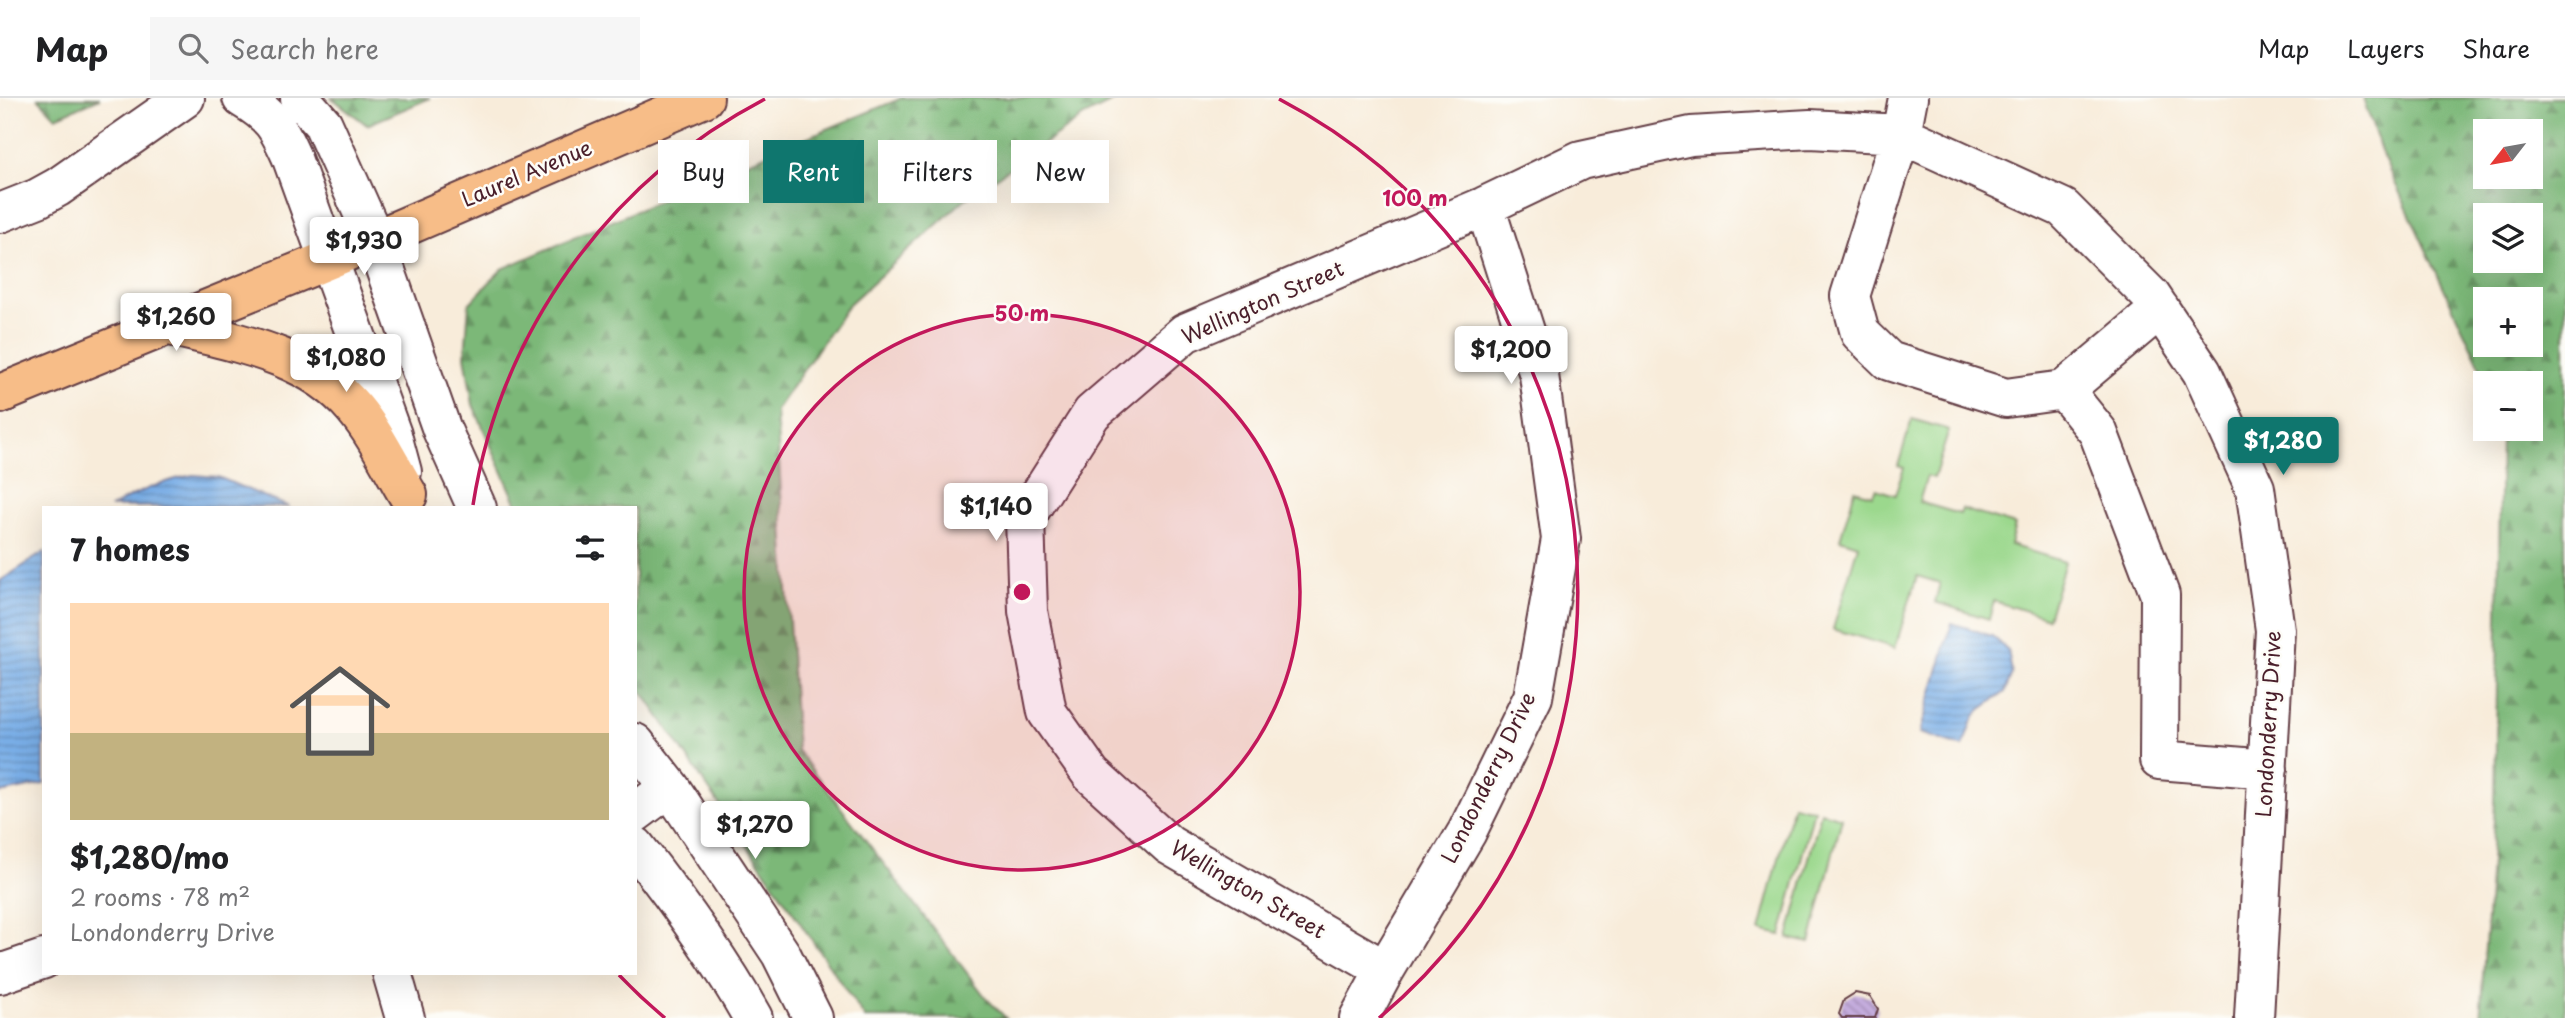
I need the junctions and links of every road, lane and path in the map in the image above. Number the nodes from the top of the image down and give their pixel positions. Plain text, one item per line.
1 (242, 98) edge
2 (300, 98) edge
3 (704, 98) edge
4 (187, 99) edge
5 (1905, 116) edge
6 (1485, 206) junction
7 (0, 214) edge
8 (375, 240) junction
9 (330, 259) junction
10 (2160, 309) junction
11 (166, 325) junction
12 (2064, 390) junction
13 (0, 394) edge
14 (411, 501) edge
15 (476, 506) edge
16 (637, 746) edge
17 (2268, 769) junction
18 (670, 787) junction
19 (637, 812) edge
20 (637, 849) edge
21 (42, 960) edge
22 (1385, 970) junction
23 (0, 974) edge
24 (393, 975) edge
25 (405, 1018) edge
26 (753, 1018) edge
27 (813, 1018) edge
28 (1359, 1018) edge
29 (2254, 1018) edge

1 - 9 street
2 - 8 street
3 - 8 main road, Laurel Avenue
4 - 7 street
5 - 6 street, Londonderry Drive
5 - 10 street, Londonderry Drive
5 - 12 street
6 - 22 street, Londonderry Drive
6 - 22 street, Wellington Street
8 - 9 main road, Laurel Avenue
8 - 15 street
9 - 11 main road, Laurel Avenue
9 - 14 street
10 - 12 street
10 - 17 street, Londonderry Drive
11 - 13 main road, Laurel Avenue
11 - 14 main road
12 - 17 street
16 - 18 street
17 - 29 street, Londonderry Drive
18 - 19 street
18 - 27 street
20 - 26 street
21 - 23 street
22 - 28 street, Londonderry Drive
24 - 25 street

